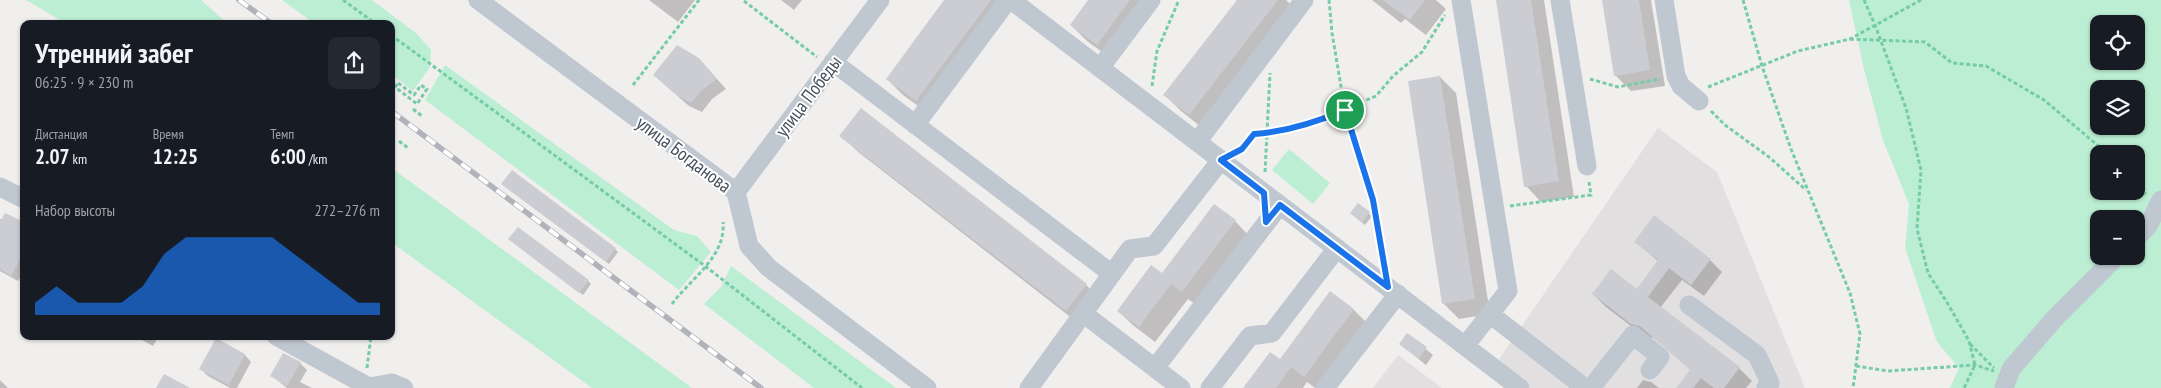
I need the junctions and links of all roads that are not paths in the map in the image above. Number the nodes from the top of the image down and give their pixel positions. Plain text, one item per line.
1 (478, 0) edge
2 (880, 0) edge
3 (1009, 0) edge
4 (1151, 0) edge
5 (1304, 0) edge
6 (1560, 0) edge
7 (1664, 0) edge
8 (1455, 5) edge
9 (832, 65) junction
10 (1100, 68) junction
11 (1695, 97) road end
12 (916, 125) junction
13 (1197, 142) junction
14 (1221, 160) junction
15 (1587, 166) dead end
16 (0, 186) edge
17 (736, 192) junction
18 (20, 197) edge
19 (2161, 200) edge
20 (1280, 205) junction
21 (2145, 229) edge
22 (1337, 248) junction
23 (2109, 265) edge
24 (1112, 274) junction
25 (1393, 291) junction
26 (1689, 305) dead end
27 (1084, 314) junction
28 (1490, 314) junction
29 (283, 340) edge
30 (1465, 346) junction
31 (1155, 368) junction
32 (1650, 370) dead end
33 (369, 387) edge
34 (404, 388) edge
35 (927, 388) edge
36 (1029, 388) edge
37 (1181, 388) edge
38 (1210, 388) edge
39 (1325, 388) edge
40 (1520, 388) edge
41 (1585, 388) edge
42 (1591, 388) edge
43 (1766, 388) edge
44 (2004, 388) edge

1 - 17 street, улица Богданова
2 - 9 street, улица Победы
3 - 10 street
3 - 12 street
4 - 10 street
5 - 13 street
6 - 15 street
7 - 11 street
8 - 28 street
9 - 12 street
9 - 17 street, улица Победы
10 - 13 street
12 - 24 street
13 - 14 street
14 - 20 street
14 - 24 street
16 - 18 street
17 - 35 street, улица Богданова
19 - 21 street
20 - 22 street
20 - 31 street
22 - 25 street
22 - 38 street
23 - 44 street
24 - 27 street
25 - 30 street
25 - 39 street
26 - 43 street
27 - 31 street
27 - 36 street
28 - 30 street
28 - 41 street
29 - 33 street
30 - 40 street
31 - 37 street
32 - 42 street
33 - 34 street

